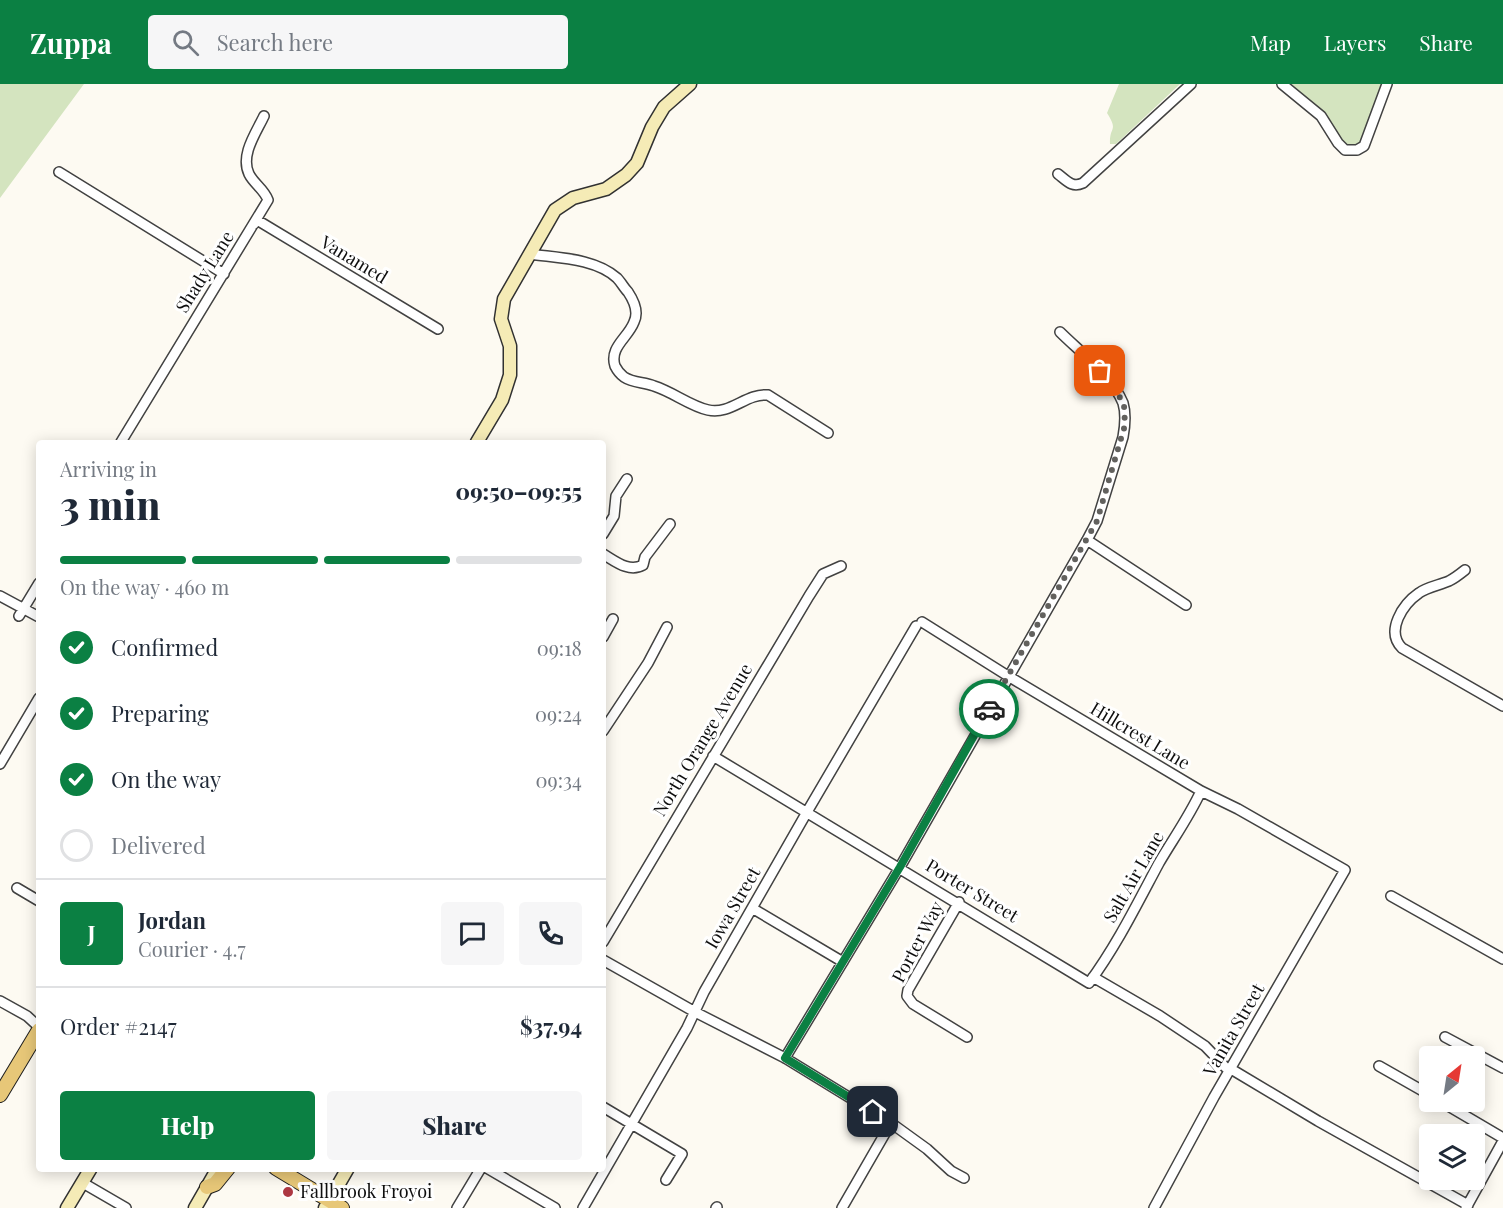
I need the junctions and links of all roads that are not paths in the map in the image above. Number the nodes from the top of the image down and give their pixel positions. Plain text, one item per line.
1 (690, 84) edge
2 (1191, 84) edge
3 (1282, 84) edge
4 (1387, 84) edge
5 (264, 116) dead end
6 (59, 172) dead end
7 (1058, 174) dead end
8 (254, 224) junction
9 (530, 254) junction
10 (224, 274) junction
11 (438, 330) dead end
12 (1059, 332) dead end
13 (828, 433) dead end
14 (122, 440) edge
15 (478, 440) edge
16 (627, 479) dead end
17 (670, 524) dead end
18 (606, 529) edge
19 (1087, 540) junction
20 (606, 556) edge
21 (841, 566) dead end
22 (1465, 570) dead end
23 (36, 588) edge
24 (0, 597) edge
25 (1186, 605) dead end
26 (22, 612) junction
27 (36, 616) edge
28 (614, 619) dead end
29 (919, 624) joint
30 (668, 627) dead end
31 (606, 632) edge
32 (1008, 676) junction
33 (36, 703) edge
34 (1503, 706) edge
35 (606, 726) edge
36 (713, 756) junction
37 (0, 764) edge
38 (1201, 791) junction
39 (807, 812) junction
40 (900, 867) junction
41 (1345, 870) joint
42 (17, 888) dead end
43 (1391, 896) dead end
44 (36, 899) edge
45 (959, 902) junction
46 (752, 908) junction
47 (606, 937) edge
48 (1503, 958) edge
49 (606, 962) edge
50 (843, 962) junction
51 (1091, 980) junction
52 (0, 1001) edge
53 (695, 1012) junction
54 (36, 1025) edge
55 (36, 1033) edge
56 (967, 1037) dead end
57 (1445, 1037) dead end
58 (785, 1058) junction
59 (1379, 1066) dead end
60 (1503, 1068) edge
61 (1230, 1070) junction
62 (1419, 1089) edge
63 (0, 1095) edge
64 (606, 1109) edge
65 (1458, 1112) edge
66 (891, 1123) junction
67 (632, 1124) junction
68 (1503, 1139) edge
69 (1500, 1154) edge
70 (606, 1169) edge
71 (89, 1172) edge
72 (216, 1172) edge
73 (225, 1172) edge
74 (282, 1172) edge
75 (346, 1172) edge
76 (479, 1172) edge
77 (494, 1172) edge
78 (604, 1172) edge
79 (964, 1178) dead end
80 (666, 1180) dead end
81 (82, 1183) junction
82 (207, 1187) junction
83 (332, 1206) edge
84 (1467, 1207) edge
85 (67, 1208) edge
86 (126, 1208) edge
87 (195, 1208) edge
88 (457, 1208) edge
89 (555, 1208) edge
90 (583, 1208) edge
91 (842, 1208) edge
92 (1154, 1208) edge

1 - 9 main road
2 - 7 street
3 - 4 street
5 - 8 street, Shady Lane
6 - 10 street
8 - 10 street, Shady Lane
8 - 11 street, Vanamed
9 - 13 street
9 - 15 main road
10 - 14 street, Shady Lane
12 - 19 street
16 - 18 street
17 - 20 street
19 - 25 street
19 - 32 street
21 - 36 street, North Orange Avenue
22 - 34 street
23 - 26 street
24 - 26 street
26 - 27 street
28 - 31 street
29 - 32 street, Hillcrest Lane
29 - 39 street, Iowa Street
30 - 35 street
32 - 38 street, Hillcrest Lane
32 - 40 street
33 - 37 street
36 - 39 street, Porter Street
36 - 47 street, North Orange Avenue
38 - 41 street, Hillcrest Lane
38 - 51 street, Salt Air Lane
39 - 40 street, Porter Street
39 - 46 street, Iowa Street
40 - 45 street, Porter Street
40 - 50 street
41 - 61 street, Vanita Street
42 - 44 street
43 - 48 street
45 - 51 street, Porter Street
45 - 56 street, Porter Way
46 - 50 street
46 - 53 street, Iowa Street
49 - 53 street
50 - 58 street
51 - 61 street, Porter Street
52 - 54 street
53 - 58 street
53 - 67 street, Iowa Street
55 - 63 main road
57 - 60 street
58 - 66 street
59 - 62 street
61 - 84 street, Porter Street
61 - 92 street, Vanita Street
64 - 67 street
65 - 68 street
66 - 79 street
66 - 91 street
67 - 70 street, Iowa Street
67 - 80 street
68 - 69 street
69 - 84 street
71 - 81 main road
72 - 82 main road
73 - 82 main road
74 - 83 main road
75 - 83 main road
76 - 88 street
77 - 89 street
78 - 90 street, Iowa Street
81 - 85 main road
81 - 86 street
82 - 87 main road

